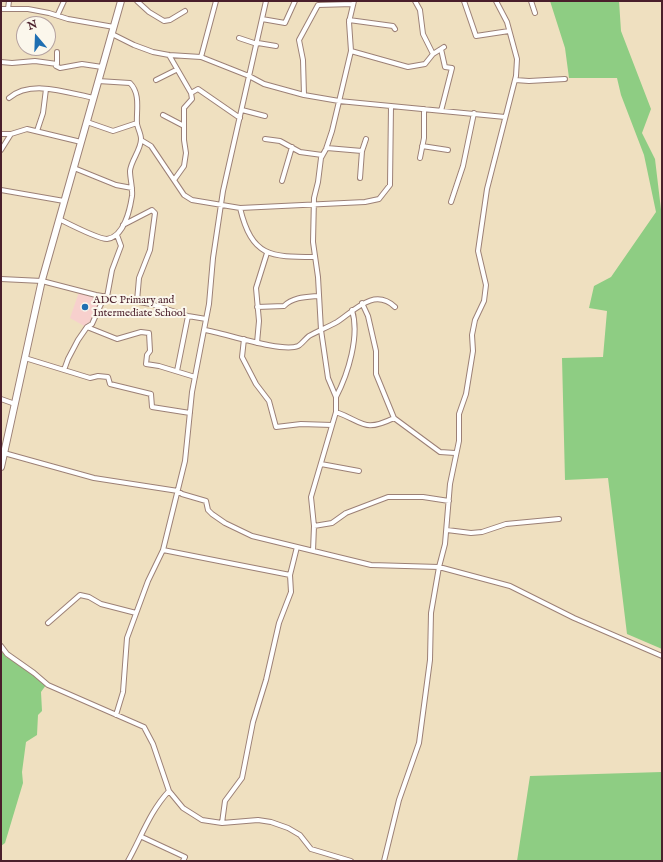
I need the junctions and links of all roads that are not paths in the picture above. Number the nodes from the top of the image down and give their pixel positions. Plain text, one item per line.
1 (9, 1) edge
2 (64, 1) edge
3 (121, 1) edge
4 (137, 1) edge
5 (216, 1) edge
6 (266, 1) edge
7 (295, 1) edge
8 (415, 1) edge
9 (464, 1) edge
10 (496, 1) edge
11 (531, 1) edge
12 (354, 3) edge
13 (1, 9) edge
14 (8, 9) junction
15 (185, 11) dead end
16 (535, 13) dead end
17 (58, 14) junction
18 (262, 19) junction
19 (350, 20) junction
20 (114, 27) junction
21 (395, 29) dead end
22 (509, 30) junction
23 (112, 34) junction
24 (239, 38) dead end
25 (258, 44) junction
26 (276, 46) dead end
27 (351, 51) junction
28 (57, 52) dead end
29 (433, 54) junction
30 (169, 55) junction
31 (200, 57) junction
32 (1, 62) edge
33 (56, 64) junction
34 (102, 67) junction
35 (176, 70) junction
36 (249, 76) junction
37 (565, 79) dead end
38 (156, 80) dead end
39 (515, 80) junction
40 (98, 81) junction
41 (46, 89) junction
42 (191, 93) junction
43 (304, 95) junction
44 (9, 98) dead end
45 (94, 98) junction
46 (339, 101) junction
47 (392, 106) junction
48 (424, 109) junction
49 (242, 110) junction
50 (441, 111) junction
51 (474, 113) junction
52 (163, 115) dead end
53 (265, 116) dead end
54 (505, 117) junction
55 (240, 118) junction
56 (87, 122) junction
57 (137, 124) junction
58 (184, 126) junction
59 (37, 131) junction
60 (1, 134) edge
61 (11, 134) junction
62 (265, 139) dead end
63 (366, 139) dead end
64 (141, 140) junction
65 (81, 142) junction
66 (422, 146) junction
67 (292, 147) junction
68 (327, 148) junction
69 (1, 150) edge
70 (448, 150) dead end
71 (362, 151) junction
72 (322, 155) junction
73 (420, 158) dead end
74 (74, 168) junction
75 (360, 178) dead end
76 (174, 180) junction
77 (282, 181) dead end
78 (132, 188) junction
79 (1, 190) edge
80 (64, 200) junction
81 (451, 202) dead end
82 (222, 205) junction
83 (314, 205) junction
84 (240, 208) junction
85 (59, 219) junction
86 (123, 225) junction
87 (117, 235) junction
88 (266, 253) junction
89 (315, 257) junction
90 (1, 279) edge
91 (42, 282) junction
92 (318, 296) junction
93 (107, 297) junction
94 (137, 301) junction
95 (362, 303) junction
96 (257, 307) junction
97 (395, 307) dead end
98 (352, 310) junction
99 (188, 316) junction
100 (206, 319) junction
101 (87, 327) junction
102 (205, 330) junction
103 (321, 330) junction
104 (244, 339) junction
105 (257, 343) junction
106 (25, 358) junction
107 (64, 370) junction
108 (177, 371) junction
109 (195, 377) junction
110 (336, 397) junction
111 (1, 399) edge
112 (15, 404) junction
113 (336, 412) junction
114 (190, 414) junction
115 (394, 418) junction
116 (332, 425) junction
117 (4, 452) junction
118 (455, 453) junction
119 (321, 464) junction
120 (1, 466) edge
121 (359, 471) dead end
122 (178, 491) junction
123 (449, 501) junction
124 (559, 519) dead end
125 (314, 526) junction
126 (448, 530) junction
127 (297, 547) junction
128 (163, 550) junction
129 (313, 551) junction
130 (439, 566) junction
131 (290, 575) junction
132 (136, 613) junction
133 (48, 623) dead end
134 (1, 646) edge
135 (662, 656) edge
136 (116, 714) junction
137 (169, 791) junction
138 (222, 823) junction
139 (142, 837) junction
140 (128, 861) edge
141 (183, 861) edge
142 (351, 861) edge
143 (384, 861) edge

1 - 14 street
2 - 17 street
3 - 20 main road
4 - 15 street
5 - 31 street
6 - 18 street
7 - 18 street
8 - 29 street
9 - 22 street
10 - 22 street
11 - 16 street
12 - 19 street
12 - 43 street
13 - 14 street
14 - 17 street
17 - 20 street
18 - 25 street
19 - 21 street
19 - 27 street
20 - 23 main road
22 - 39 street
23 - 30 street
23 - 34 main road
24 - 25 street
25 - 26 street
25 - 36 street
27 - 29 street
27 - 46 street
28 - 33 street
29 - 50 street
30 - 31 street
30 - 35 street
31 - 36 street
32 - 33 street
33 - 34 street
34 - 40 main road
35 - 38 street
35 - 42 street
36 - 43 street
36 - 49 street
37 - 39 street
39 - 54 street
40 - 45 main road
40 - 57 street
41 - 44 street
41 - 45 street
41 - 59 street
42 - 55 street
42 - 58 street
43 - 46 street
45 - 56 main road
46 - 47 street
46 - 68 street
47 - 48 street
47 - 83 street
48 - 50 street
48 - 66 street
49 - 53 street
49 - 55 street
50 - 51 street
51 - 54 street
51 - 81 street
52 - 58 street
54 - 118 street
55 - 82 street
56 - 57 street
56 - 65 main road
57 - 64 street
58 - 76 street
59 - 61 street
59 - 65 street
60 - 61 street
61 - 69 street
62 - 67 street
63 - 71 street
64 - 76 street
64 - 78 street
65 - 74 main road
66 - 70 street
66 - 73 street
67 - 72 street
67 - 77 street
68 - 71 street
68 - 72 street
71 - 75 street
72 - 83 street
74 - 78 street
74 - 80 main road
76 - 82 street
78 - 86 street
79 - 80 street
80 - 85 main road
82 - 84 street
82 - 100 street
83 - 84 street
83 - 89 street
84 - 88 street
85 - 87 street
85 - 91 main road
86 - 87 street
86 - 94 street
87 - 93 street
88 - 89 street
88 - 96 street
89 - 92 street
90 - 91 street
91 - 93 street
91 - 106 main road
92 - 96 street
92 - 103 street
93 - 94 street
93 - 101 street
94 - 99 street
95 - 97 street
95 - 98 street
95 - 115 street
96 - 105 street
98 - 103 street
98 - 110 street
99 - 100 street
99 - 108 street
100 - 102 street
101 - 107 street
101 - 108 street
102 - 104 street
102 - 109 street
103 - 105 street
103 - 110 street
104 - 105 street
104 - 116 street
106 - 107 street
106 - 112 main road
107 - 114 street
108 - 109 street
109 - 114 street
110 - 113 street
111 - 112 street
112 - 117 main road
113 - 115 street
113 - 116 street
114 - 122 street
115 - 118 street
116 - 119 street
117 - 120 main road
117 - 122 street
118 - 123 street
119 - 121 street
119 - 125 street
122 - 127 street
122 - 128 street
123 - 125 street
123 - 126 street
124 - 126 street
125 - 129 street
126 - 130 street
127 - 129 street
127 - 131 street
128 - 131 street
128 - 132 street
129 - 130 street
130 - 135 street
130 - 143 street
131 - 138 street
132 - 133 street
132 - 136 street
134 - 136 street
136 - 137 street
137 - 138 street
137 - 139 street
138 - 142 street
139 - 140 street
139 - 141 street

